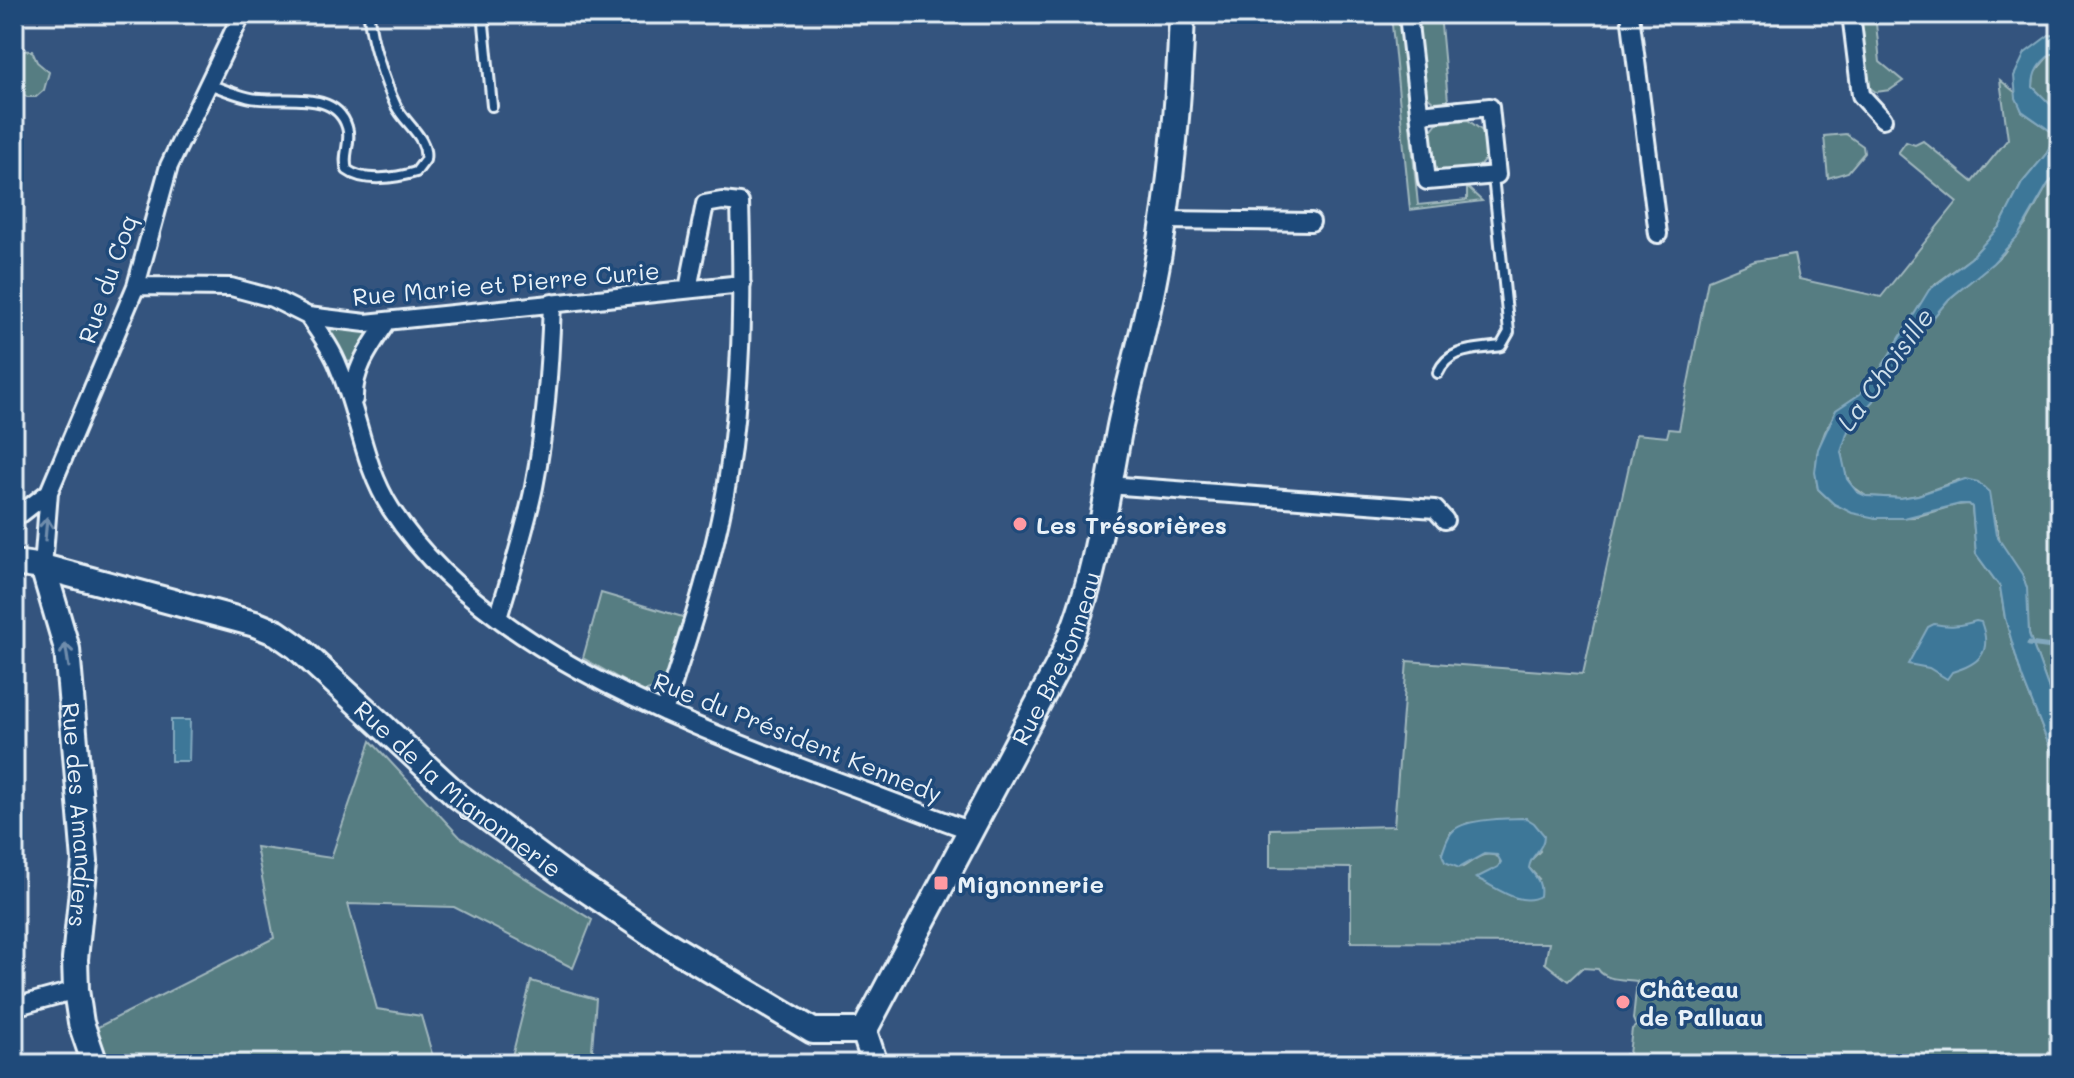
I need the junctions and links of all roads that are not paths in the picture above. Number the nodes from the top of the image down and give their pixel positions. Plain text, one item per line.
1 (242, 14) edge
2 (369, 14) edge
3 (483, 14) edge
4 (1182, 14) edge
5 (1412, 14) edge
6 (1630, 14) edge
7 (1851, 14) edge
8 (209, 84) junction
9 (492, 106) dead end
10 (1420, 114) junction
11 (1883, 119) dead end
12 (1493, 175) junction
13 (1165, 220) junction
14 (1311, 222) dead end
15 (1658, 234) dead end
16 (742, 284) junction
17 (136, 286) junction
18 (688, 289) junction
19 (552, 303) junction
20 (308, 316) junction
21 (387, 322) junction
22 (1438, 373) dead end
23 (354, 417) junction
24 (1108, 485) junction
25 (49, 492) junction
26 (14, 516) edge
27 (1445, 520) dead end
28 (14, 563) edge
29 (43, 567) junction
30 (498, 618) junction
31 (664, 712) junction
32 (969, 830) junction
33 (76, 990) junction
34 (14, 1007) edge
35 (864, 1031) junction
36 (95, 1064) edge
37 (875, 1064) edge

1 - 8 street, Rue du Coq
2 - 8 lane
3 - 9 lane
4 - 13 street, Rue Bretonneau
5 - 10 street
6 - 15 street
7 - 11 street
8 - 17 street, Rue du Coq
10 - 12 street
10 - 12 street
12 - 22 lane
13 - 14 street
13 - 24 street, Rue Bretonneau
16 - 18 street, Rue Marie et Pierre Curie
16 - 18 street
16 - 31 street
17 - 20 street, Rue Marie et Pierre Curie
17 - 25 street, Rue du Coq
18 - 19 street, Rue Marie et Pierre Curie
19 - 21 street, Rue Marie et Pierre Curie
19 - 30 street
20 - 21 street, Rue Marie et Pierre Curie
20 - 23 street, Rue du Président Kennedy
21 - 23 street, Rue du Président Kennedy
23 - 30 street, Rue du Président Kennedy
24 - 27 street
24 - 32 street, Rue Bretonneau
25 - 26 street
29 -> 25 street, Rue du Coq
28 - 29 street, Rue de la Mignonnerie
33 -> 29 street, Rue des Amandiers
29 - 35 street, Rue de la Mignonnerie
30 - 31 street, Rue du Président Kennedy
31 - 32 street, Rue du Président Kennedy
32 - 35 street, Rue Bretonneau
33 - 34 street
33 - 36 street, Rue des Amandiers
35 - 37 street

